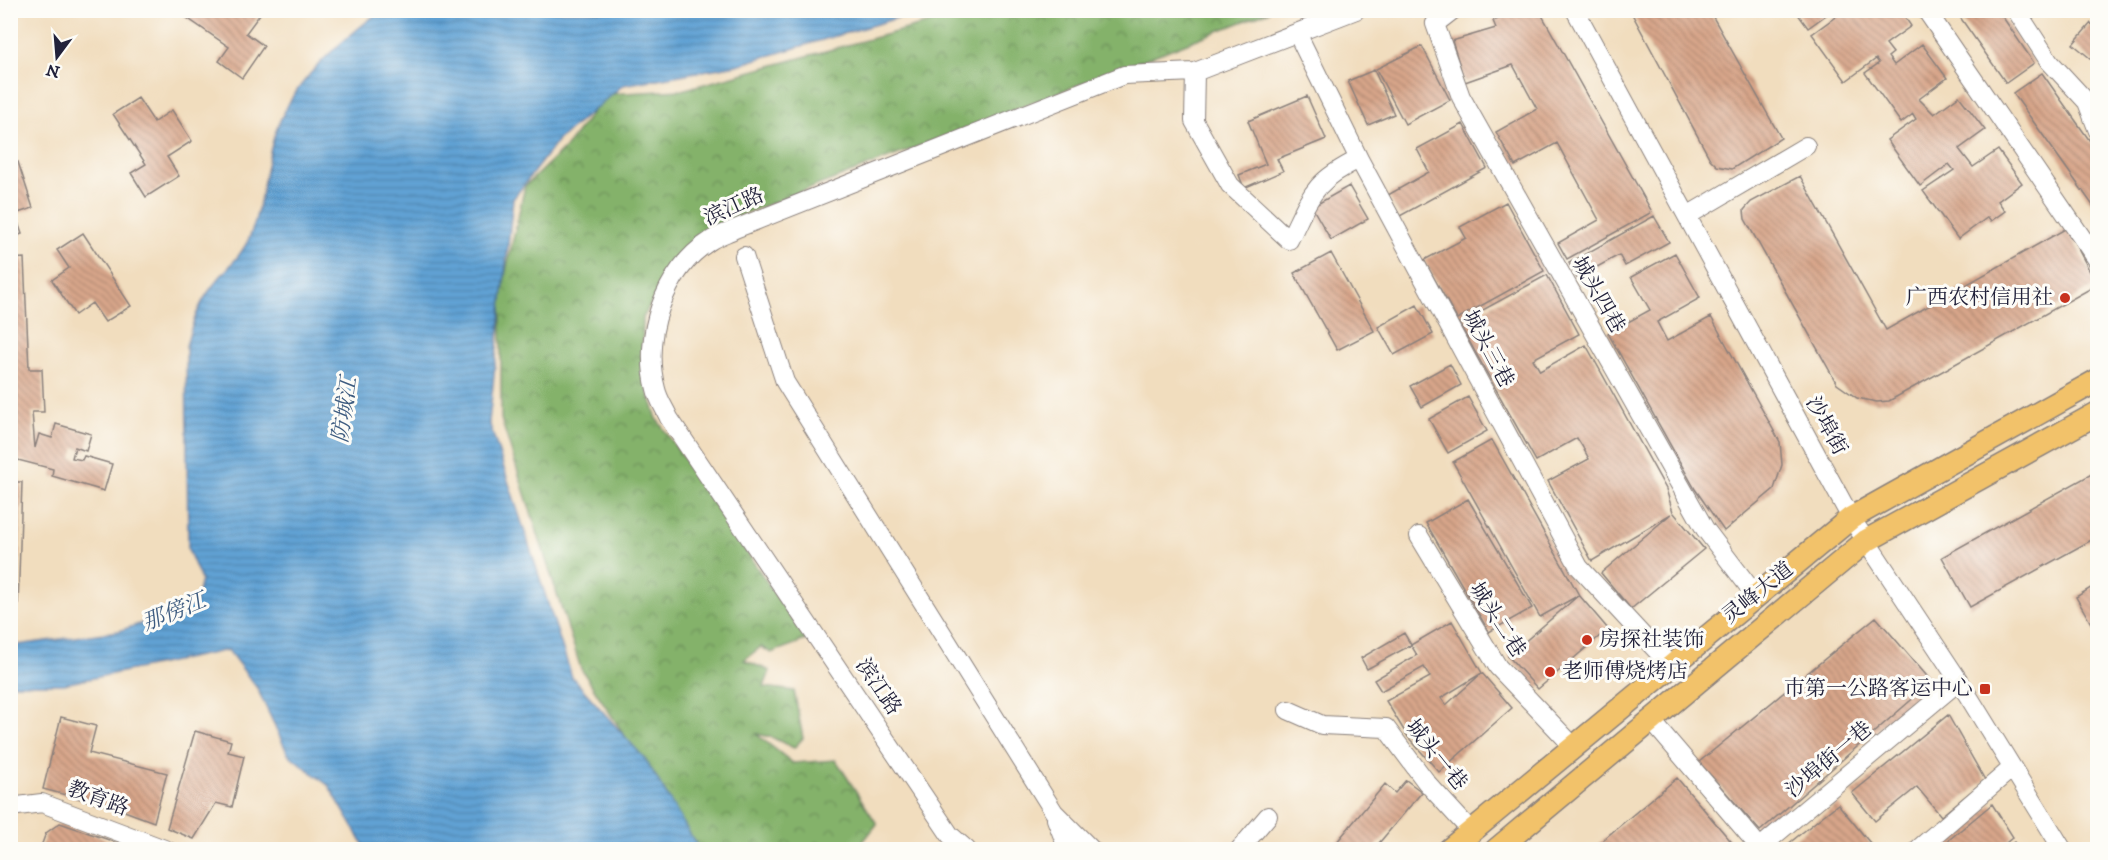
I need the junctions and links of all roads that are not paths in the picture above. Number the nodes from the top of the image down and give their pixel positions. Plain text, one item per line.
1 (1356, 10) edge
2 (1453, 10) edge
3 (1575, 10) edge
4 (1926, 10) edge
5 (2016, 10) edge
6 (1297, 33) junction
7 (1195, 72) junction
8 (2097, 131) edge
9 (1806, 146) dead end
10 (1359, 159) junction
11 (1687, 216) junction
12 (744, 256) dead end
13 (2097, 261) edge
14 (2097, 380) edge
15 (2097, 413) edge
16 (1851, 518) junction
17 (1419, 536) dead end
18 (1866, 541) junction
19 (1756, 596) junction
20 (1671, 665) junction
21 (1959, 681) junction
22 (1288, 710) dead end
23 (1651, 720) junction
24 (1573, 746) junction
25 (2012, 768) junction
26 (10, 807) edge
27 (1054, 812) junction
28 (1268, 816) dead end
29 (1472, 831) junction
30 (162, 848) edge
31 (967, 849) edge
32 (1068, 849) edge
33 (1092, 849) edge
34 (1239, 849) edge
35 (1449, 849) edge
36 (1496, 849) edge
37 (1759, 849) edge
38 (1917, 849) edge
39 (2063, 849) edge

1 - 6 street, 滨江路
2 - 19 street, 城头四巷
3 - 11 street, 沙埠街
4 - 13 street
5 - 8 street
6 - 7 street, 滨江路
6 - 10 street, 城头三巷
7 - 10 street
7 - 31 street, 滨江路
9 - 11 street
10 - 20 street, 城头三巷
11 - 16 street, 沙埠街
12 - 27 street
14 - 16 main road, 灵峰大道
15 - 18 main road, 灵峰大道
16 - 18 street, 沙埠街
16 - 19 main road, 灵峰大道
17 - 24 street, 城头二巷
18 - 21 street, 沙埠街
18 - 23 main road, 灵峰大道
19 - 20 main road, 灵峰大道
20 - 24 main road, 灵峰大道
21 - 25 street, 沙埠街
21 - 37 street, 沙埠街一巷
22 - 29 street, 城头一巷
23 - 36 main road, 灵峰大道
23 - 37 street
24 - 29 main road, 灵峰大道
25 - 38 street
25 - 39 street, 沙埠街
26 - 30 street, 教育路
27 - 32 street
27 - 33 street
28 - 34 street
29 - 35 main road, 灵峰大道

